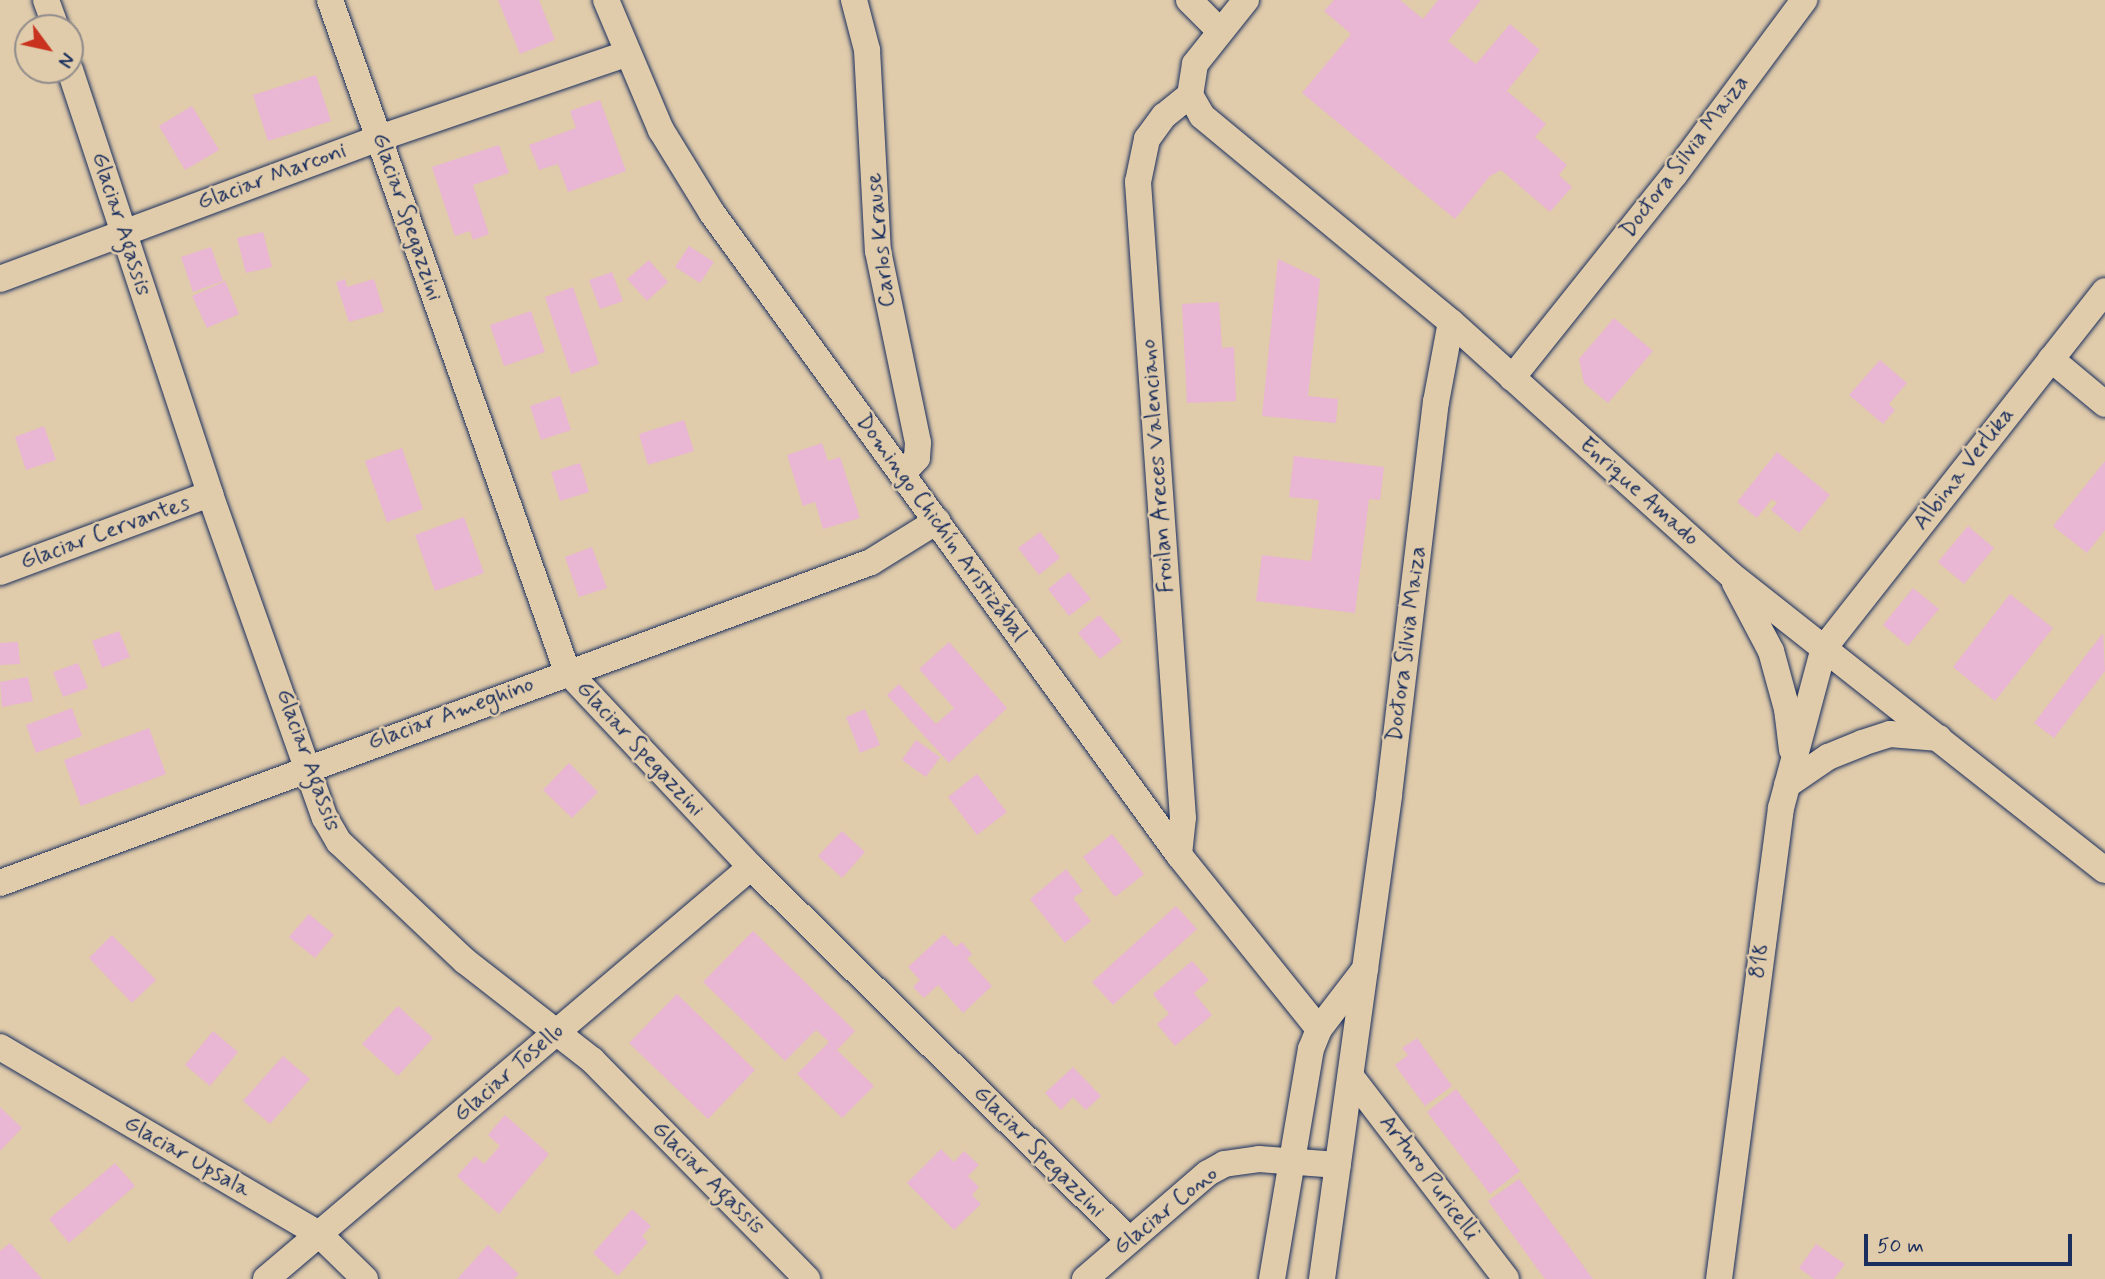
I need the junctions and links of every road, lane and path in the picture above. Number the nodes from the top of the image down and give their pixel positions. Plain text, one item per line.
1 (330, 0) edge
2 (606, 0) edge
3 (854, 0) edge
4 (1246, 0) edge
5 (1804, 0) edge
6 (1189, 3) edge
7 (1220, 31) junction
8 (626, 54) junction
9 (75, 84) edge
10 (1190, 95) junction
11 (379, 138) junction
12 (124, 232) junction
13 (0, 279) edge
14 (2105, 291) edge
15 (1451, 322) junction
16 (2052, 359) junction
17 (1512, 378) junction
18 (2105, 404) edge
19 (902, 474) junction
20 (210, 494) junction
21 (937, 521) junction
22 (0, 572) edge
23 (1731, 575) junction
24 (1824, 648) junction
25 (567, 671) junction
26 (1939, 738) junction
27 (310, 766) junction
28 (1790, 775) junction
29 (1179, 855) junction
30 (751, 867) junction
31 (2105, 870) edge
32 (0, 883) edge
33 (1367, 967) junction
34 (1319, 1029) junction
35 (558, 1031) junction
36 (0, 1047) edge
37 (1352, 1078) junction
38 (1289, 1160) junction
39 (1338, 1165) junction
40 (320, 1235) junction
41 (1129, 1240) junction
42 (267, 1279) edge
43 (365, 1279) edge
44 (807, 1279) edge
45 (1085, 1279) edge
46 (1272, 1279) edge
47 (1322, 1279) edge
48 (1506, 1279) edge
49 (1720, 1279) edge

1 - 11 street, Glaciar Spegazzini
2 - 8 street, Domingo Chichín Aristizábal
3 - 19 street, Carlos Krause
4 - 7 street
5 - 17 street, Doctora Silvia Maiza
6 - 7 street
7 - 10 street
8 - 11 street, Glaciar Marconi
8 - 19 street, Domingo Chichín Aristizábal
9 - 12 street, Glaciar Agassis
10 - 15 street, Enrique Amado
10 - 29 street, Froilan Areces Valenciano
11 - 12 street, Glaciar Marconi
11 - 25 street, Glaciar Spegazzini
12 - 13 street, Glaciar Marconi
12 - 20 street, Glaciar Agassis
14 - 16 street, Albina Verlika
15 - 17 street, Enrique Amado
15 - 33 street, Doctora Silvia Maiza
16 - 18 street
16 - 24 street, Albina Verlika
17 - 23 street, Enrique Amado
19 - 21 street, Domingo Chichín Aristizábal
20 - 22 street, Glaciar Cervantes
20 - 27 street, Glaciar Agassis
21 - 25 street, Glaciar Ameghino
21 - 29 street, Domingo Chichín Aristizábal
23 - 24 street, Enrique Amado
23 - 28 street
24 - 26 street, Enrique Amado
24 - 28 street, 818
25 - 27 street, Glaciar Ameghino
25 - 30 street, Glaciar Spegazzini
26 - 28 street
26 - 31 street, Enrique Amado
27 - 32 street, Glaciar Ameghino
27 - 35 street, Glaciar Agassis
28 - 49 street, 818
29 - 34 street, Domingo Chichín Aristizábal
30 - 35 street, Glaciar Tosello
30 - 41 street, Glaciar Spegazzini
33 - 34 street
33 - 37 street, Doctora Silvia Maiza
34 - 38 street
35 - 40 street, Glaciar Tosello
35 - 44 street, Glaciar Agassis
36 - 40 street, Glaciar Upsala
37 - 39 street, Doctora Silvia Maiza
37 - 48 street, Arturo Puricelli
38 - 39 street, Glaciar Cono
38 - 41 street, Glaciar Cono
38 - 46 street
39 - 47 street, Doctora Silvia Maiza
40 - 42 street, Glaciar Tosello
40 - 43 street, Glaciar Upsala
41 - 45 street, Glaciar Cono

